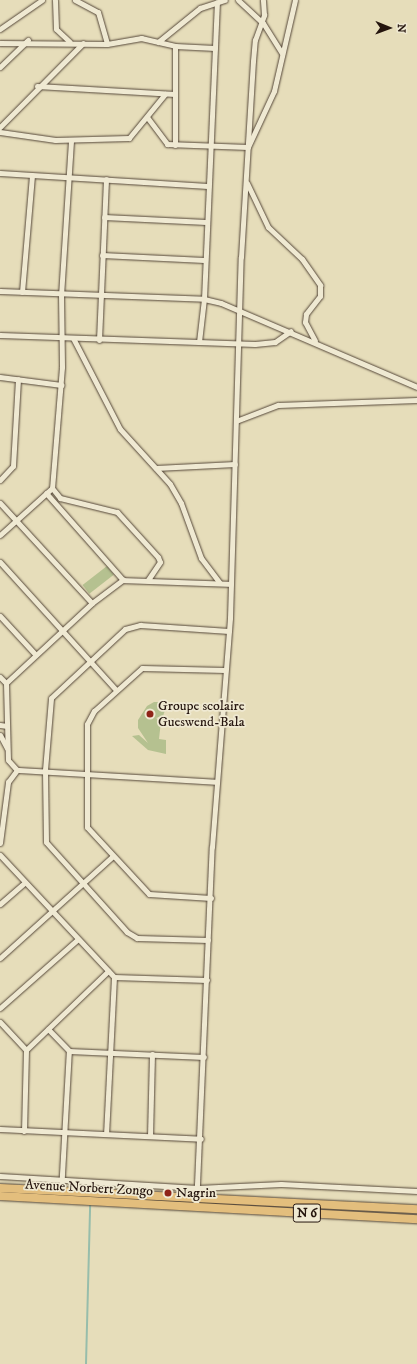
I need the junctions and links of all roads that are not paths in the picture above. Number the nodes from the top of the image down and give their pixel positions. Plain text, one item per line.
1 (42, 0) edge
2 (55, 0) edge
3 (75, 0) edge
4 (225, 0) edge
5 (238, 0) edge
6 (263, 0) edge
7 (295, 0) edge
8 (217, 2) junction
9 (263, 23) junction
10 (0, 29) edge
11 (28, 40) junction
12 (70, 42) junction
13 (158, 42) junction
14 (0, 43) edge
15 (83, 43) junction
16 (107, 44) junction
17 (175, 46) junction
18 (215, 48) junction
19 (282, 54) junction
20 (0, 67) edge
21 (37, 86) junction
22 (165, 94) junction
23 (175, 94) junction
24 (147, 117) junction
25 (0, 127) edge
26 (0, 132) edge
27 (71, 141) junction
28 (176, 145) junction
29 (210, 146) junction
30 (248, 147) junction
31 (0, 173) edge
32 (32, 175) junction
33 (69, 177) junction
34 (106, 179) junction
35 (246, 180) junction
36 (208, 186) junction
37 (104, 218) junction
38 (206, 222) junction
39 (102, 255) junction
40 (204, 260) junction
41 (0, 291) edge
42 (22, 292) junction
43 (62, 294) junction
44 (100, 296) junction
45 (204, 299) junction
46 (240, 309) junction
47 (291, 331) junction
48 (0, 335) edge
49 (62, 338) junction
50 (73, 338) junction
51 (99, 340) junction
52 (199, 342) junction
53 (315, 342) junction
54 (238, 344) junction
55 (0, 377) edge
56 (18, 379) junction
57 (61, 385) junction
58 (417, 387) edge
59 (417, 400) edge
60 (236, 421) junction
61 (235, 464) junction
62 (156, 468) junction
63 (0, 480) edge
64 (52, 488) junction
65 (46, 493) junction
66 (0, 503) edge
67 (15, 520) junction
68 (0, 535) edge
69 (0, 562) edge
70 (123, 580) junction
71 (148, 580) junction
72 (220, 583) junction
73 (230, 584) junction
74 (92, 603) junction
75 (0, 616) edge
76 (62, 630) junction
77 (229, 631) junction
78 (35, 654) junction
79 (89, 660) junction
80 (225, 670) junction
81 (0, 677) edge
82 (6, 683) junction
83 (116, 690) junction
84 (0, 725) edge
85 (7, 726) junction
86 (0, 735) edge
87 (7, 749) junction
88 (17, 770) junction
89 (45, 770) junction
90 (86, 773) junction
91 (217, 782) junction
92 (0, 843) edge
93 (0, 855) edge
94 (113, 856) junction
95 (25, 882) junction
96 (84, 883) junction
97 (211, 898) junction
98 (0, 904) edge
99 (52, 911) junction
100 (78, 939) junction
101 (208, 940) junction
102 (0, 958) edge
103 (108, 971) junction
104 (114, 977) junction
105 (206, 980) junction
106 (0, 1008) edge
107 (0, 1022) edge
108 (48, 1029) junction
109 (26, 1050) junction
110 (69, 1051) junction
111 (111, 1052) junction
112 (152, 1054) junction
113 (204, 1057) junction
114 (0, 1129) edge
115 (24, 1131) junction
116 (66, 1133) junction
117 (106, 1134) junction
118 (150, 1136) junction
119 (201, 1139) junction
120 (0, 1176) edge
121 (62, 1179) junction
122 (171, 1186) junction
123 (0, 1188) edge
124 (198, 1188) junction
125 (417, 1191) edge
126 (61, 1192) junction
127 (0, 1196) edge
128 (170, 1197) junction
129 (197, 1203) junction
130 (417, 1209) edge
131 (417, 1219) edge

1 - 10 street
2 - 12 street
3 - 16 street
4 - 8 street
5 - 9 street
6 - 9 street
7 - 19 street
8 - 13 street
8 - 18 street
9 - 19 street
9 - 30 street
11 - 12 street
11 - 14 street
11 - 20 street
12 - 15 street
13 - 16 street
13 - 17 street
15 - 16 street
15 - 21 street
17 - 18 street
17 - 23 street
18 - 29 street
19 - 30 street
21 - 22 street
21 - 25 street
22 - 23 street
22 - 24 street
23 - 28 street
24 - 27 street
24 - 28 street
26 - 27 street
27 - 33 street
28 - 29 street
29 - 30 street
29 - 36 street
30 - 35 street
31 - 32 street
32 - 33 street
32 - 42 street
33 - 34 street
33 - 43 street
34 - 36 street
34 - 37 street
35 - 46 street
35 - 53 street
36 - 38 street
37 - 38 street
37 - 39 street
38 - 40 street
39 - 40 street
39 - 44 street
40 - 45 street
41 - 42 street
42 - 43 street
43 - 44 street
43 - 49 street
44 - 45 street
44 - 51 street
45 - 46 street
45 - 52 street
46 - 47 street
46 - 54 street
47 - 53 street
47 - 54 street
48 - 49 street
49 - 50 street
49 - 57 street
50 - 51 street
50 - 62 street
51 - 52 street
52 - 54 street
53 - 58 street
54 - 60 street
55 - 56 street
56 - 57 street
56 - 63 street
57 - 64 street
59 - 60 street
60 - 61 street
61 - 62 street
61 - 73 street
62 - 72 street
64 - 65 street
64 - 71 street
65 - 67 street
65 - 70 street
66 - 67 street
67 - 68 street
67 - 74 street
69 - 76 street
70 - 71 street
70 - 74 street
71 - 72 street
72 - 73 street
73 - 77 street
74 - 76 street
75 - 78 street
76 - 78 street
76 - 79 street
77 - 79 street
77 - 80 street
78 - 82 street
79 - 83 street
79 - 89 street
80 - 83 street
80 - 91 street
81 - 82 street
82 - 85 street
83 - 90 street
84 - 85 street
85 - 87 street
86 - 87 street
87 - 88 street
88 - 89 street
88 - 92 street
89 - 90 street
89 - 96 street
90 - 91 street
90 - 94 street
91 - 97 street
93 - 95 street
94 - 96 street
94 - 97 street
95 - 98 street
95 - 99 street
96 - 99 street
96 - 101 street
97 - 101 street
99 - 100 street
99 - 102 street
100 - 103 street
100 - 106 street
101 - 105 street
103 - 104 street
103 - 108 street
104 - 105 street
104 - 111 street
105 - 113 street
107 - 109 street
108 - 109 street
108 - 110 street
109 - 115 street
110 - 111 street
110 - 116 street
111 - 112 street
111 - 117 street
112 - 113 street
112 - 118 street
113 - 119 street
114 - 115 street
115 - 116 street
116 - 117 street
116 - 121 street
117 - 118 street
118 - 119 street
119 - 124 street
120 - 121 street
121 - 122 street
121 - 126 street
122 - 124 street
122 - 128 street
123 - 126 main road, Avenue Norbert Zongo / N 6
124 - 125 street
124 - 129 street
126 - 128 main road, Avenue Norbert Zongo / N 6
127 - 129 main road, Avenue Norbert Zongo / N 6
128 - 129 main road, Avenue Norbert Zongo / N 6
129 - 130 main road, Avenue Norbert Zongo / N 6
129 - 131 main road, Avenue Norbert Zongo / N 6

